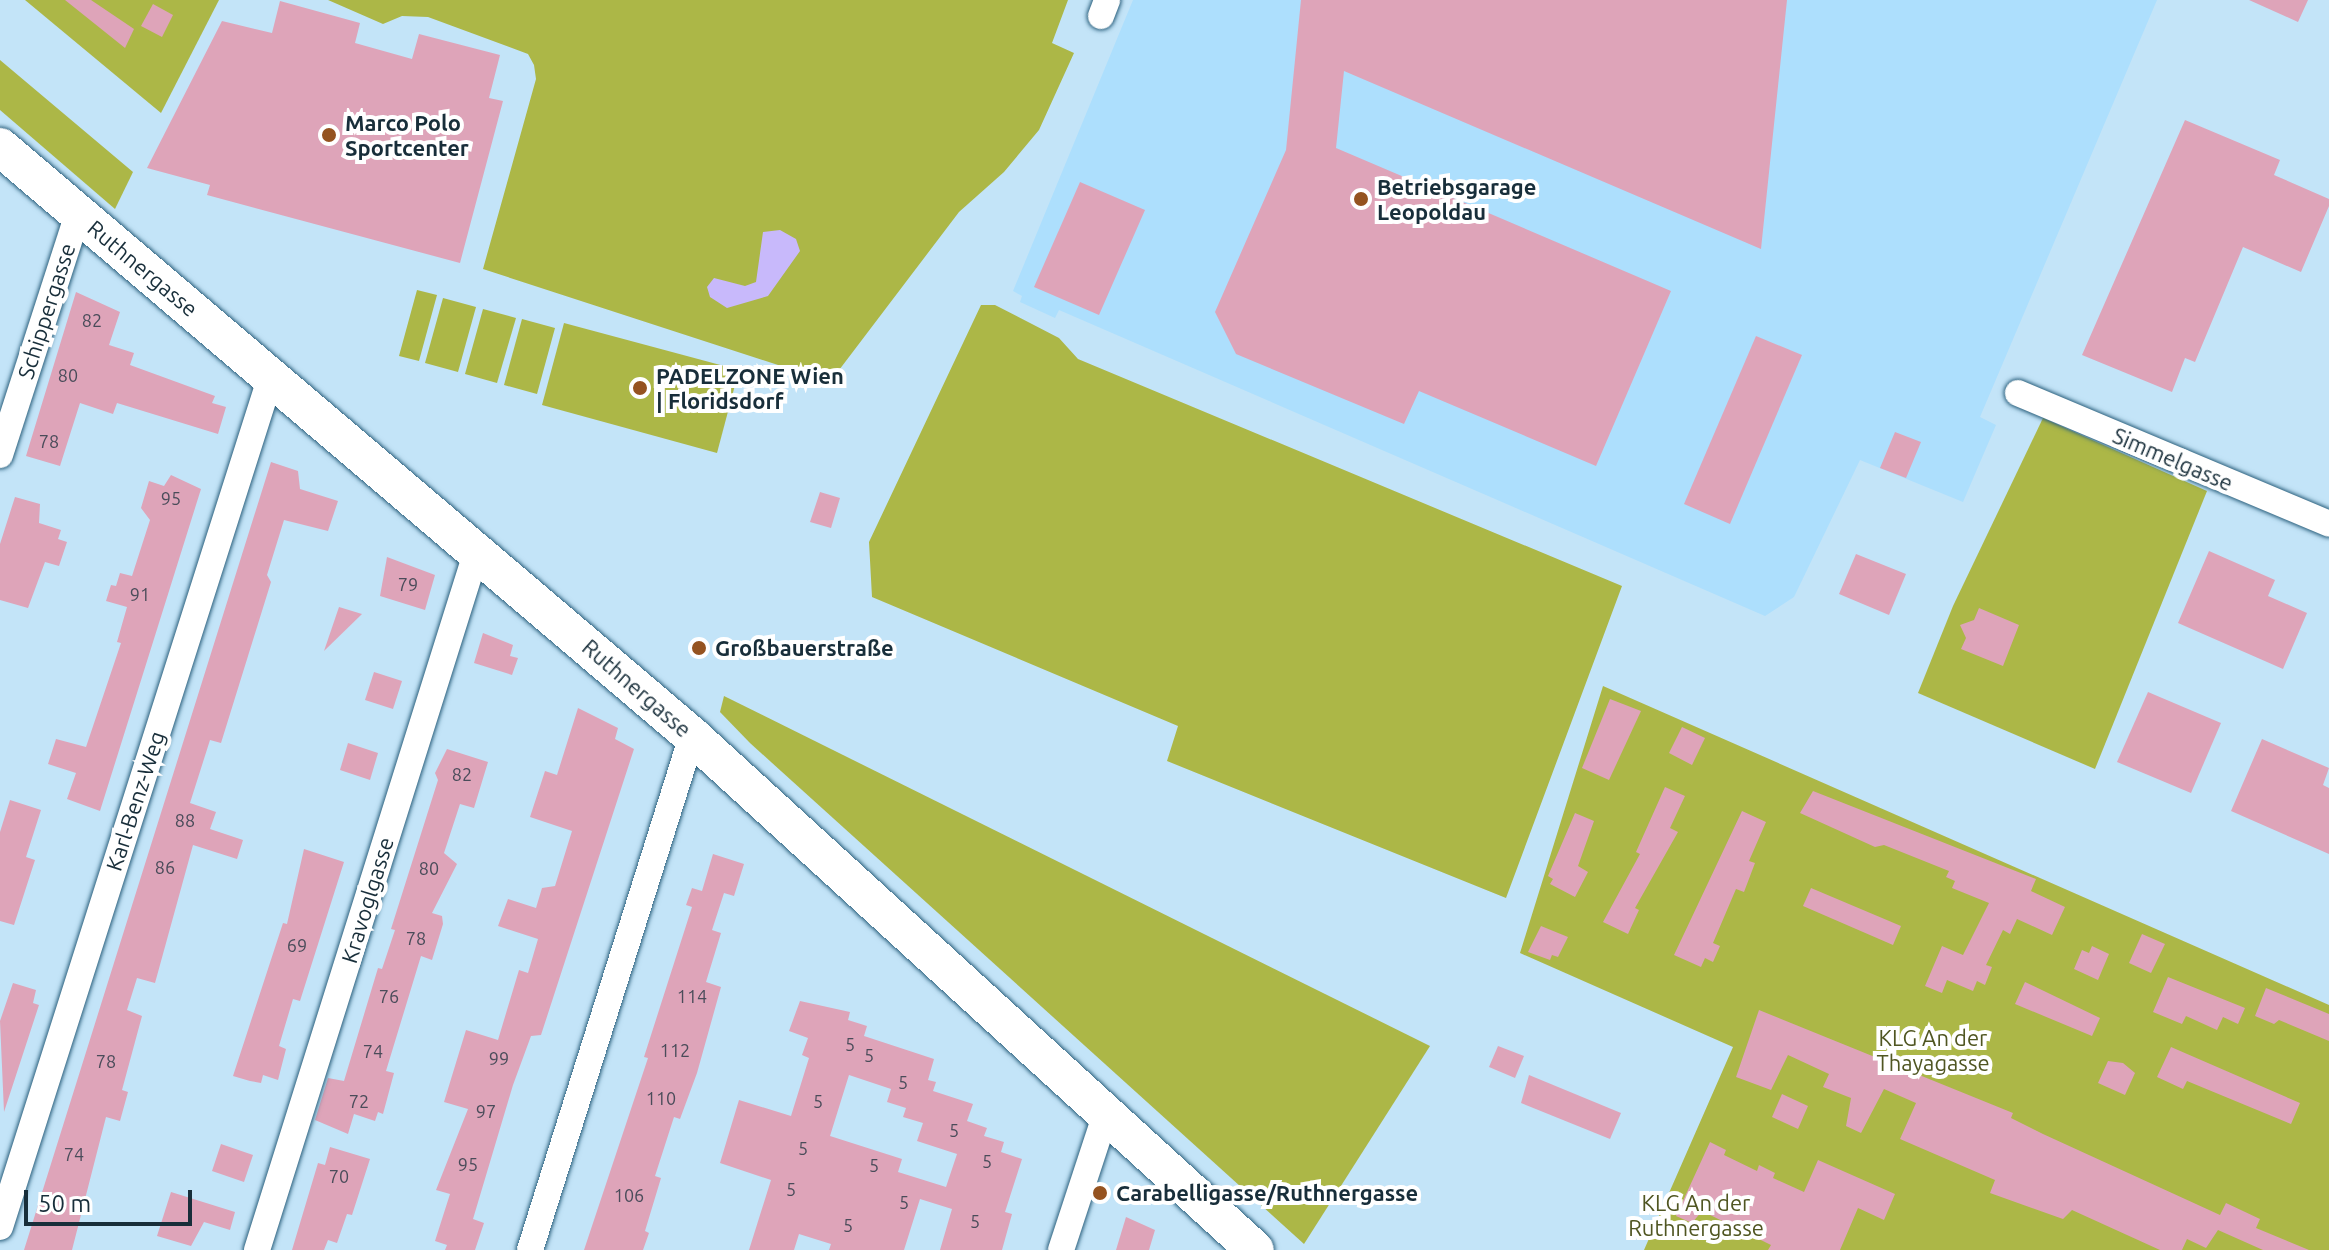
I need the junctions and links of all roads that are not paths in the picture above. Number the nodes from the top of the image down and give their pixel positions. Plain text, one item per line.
1 (0, 147) edge
2 (78, 214) junction
3 (271, 376) junction
4 (2018, 393) dead end
5 (0, 455) edge
6 (2329, 524) edge
7 (477, 550) junction
8 (692, 736) junction
9 (1106, 1113) junction
10 (0, 1227) edge
11 (257, 1250) edge
12 (530, 1250) edge
13 (1061, 1250) edge
14 (1255, 1250) edge

1 - 2 street, Ruthnergasse
2 - 3 street, Ruthnergasse
2 - 5 street, Schippergasse
3 - 7 street, Ruthnergasse
3 - 10 street, Karl-Benz-Weg
4 - 6 street, Simmelgasse
7 - 8 street, Ruthnergasse
7 - 11 street, Kravoglgasse
8 - 9 street, Ruthnergasse
8 - 12 street
9 - 13 street
9 - 14 street, Ruthnergasse

